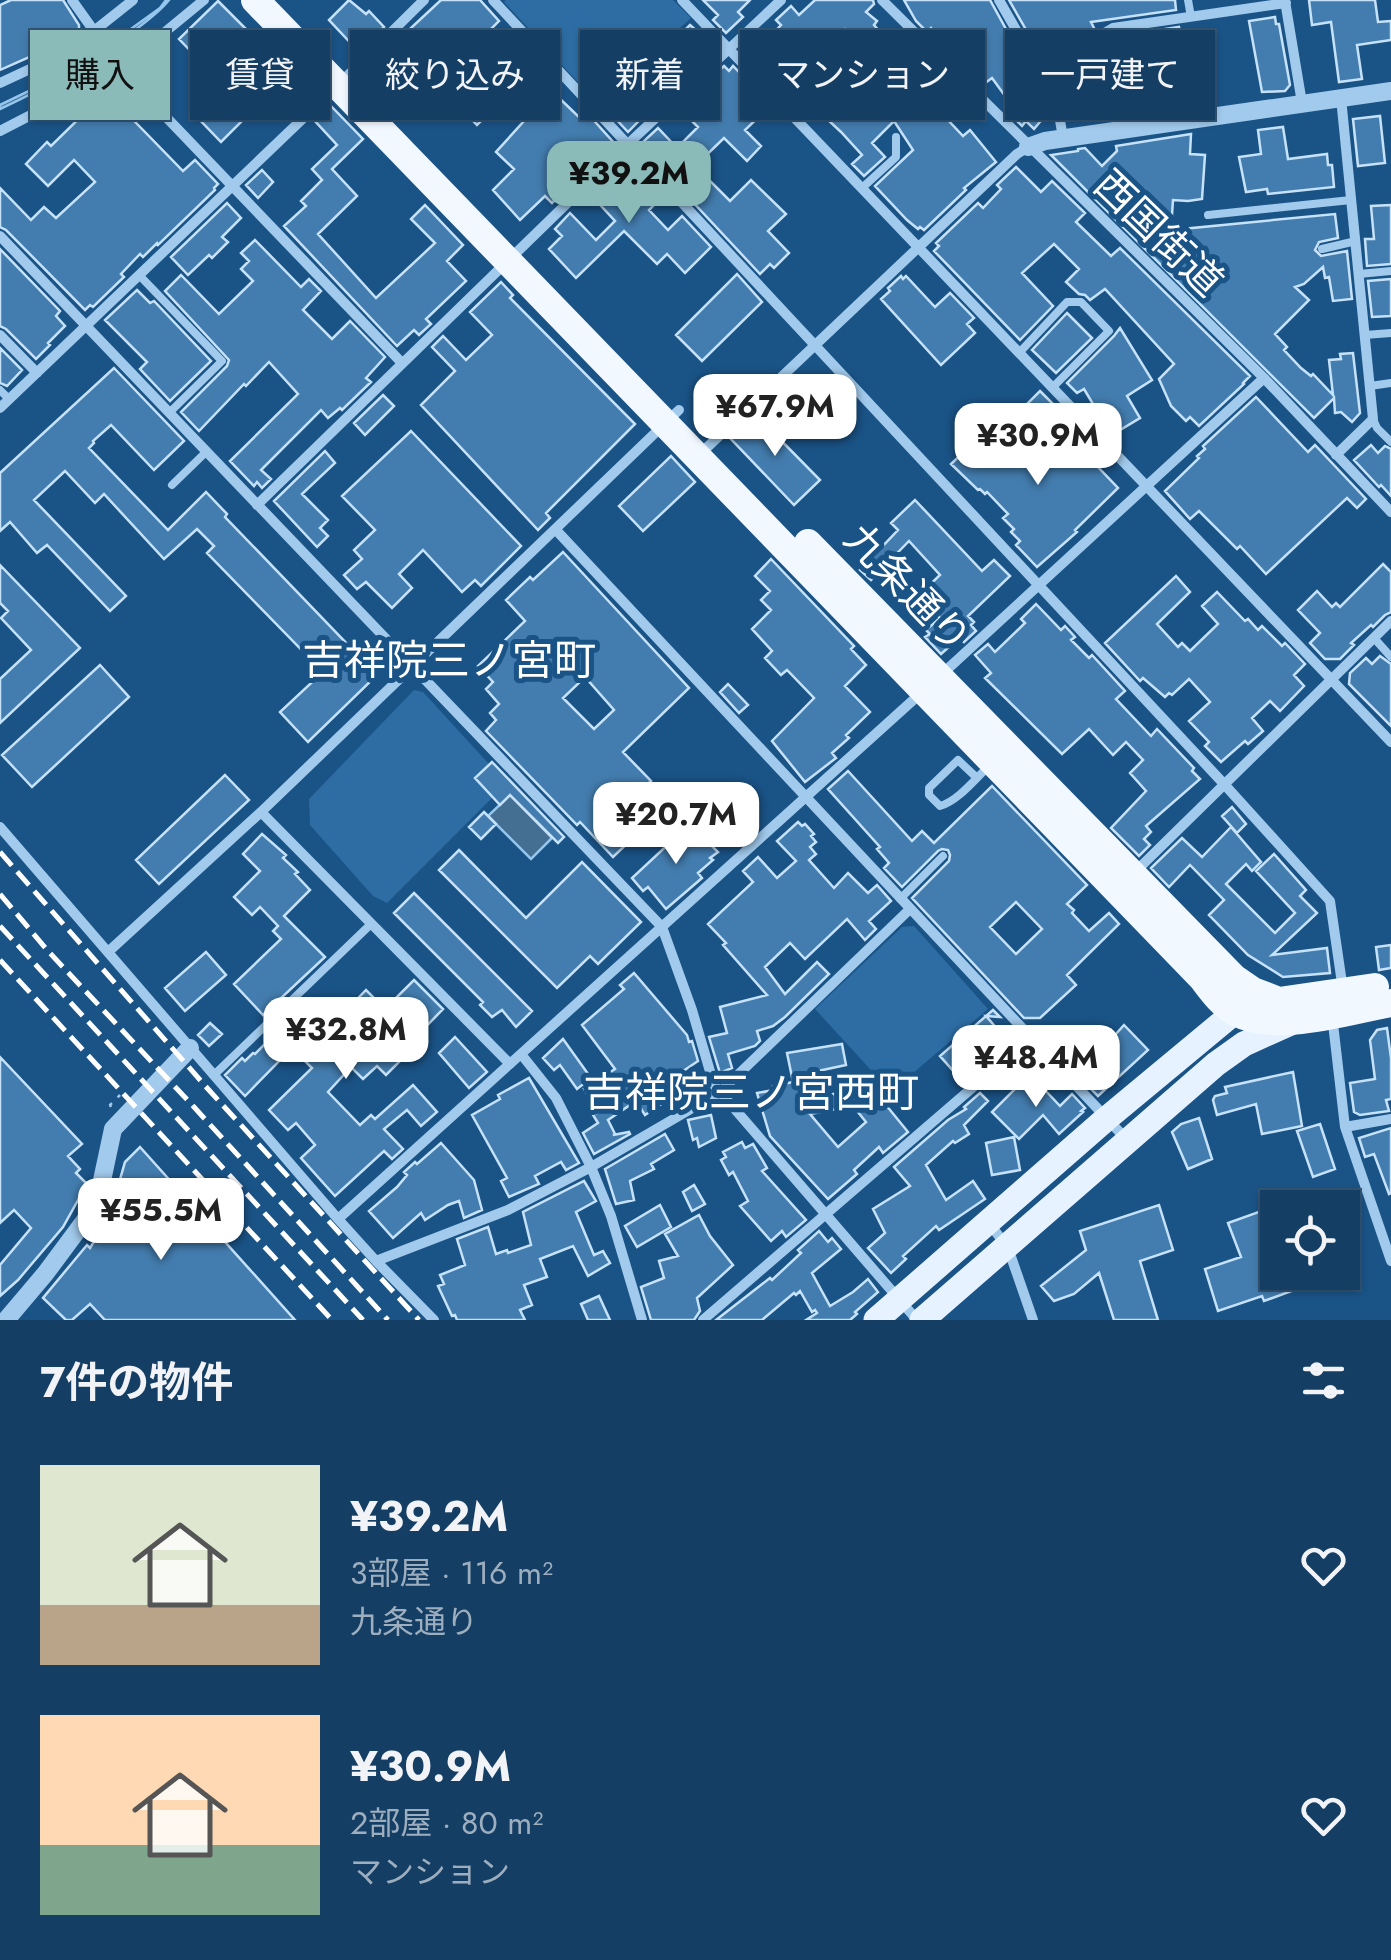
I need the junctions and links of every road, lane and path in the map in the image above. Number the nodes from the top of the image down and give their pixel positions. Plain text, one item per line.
1 (72, 0) edge
2 (133, 0) edge
3 (204, 0) edge
4 (255, 0) edge
5 (280, 0) edge
6 (424, 0) edge
7 (493, 0) edge
8 (682, 0) edge
9 (781, 0) edge
10 (999, 0) edge
11 (1188, 0) edge
12 (888, 2) edge
13 (1286, 2) edge
14 (1191, 18) junction
15 (93, 30) edge
16 (95, 30) edge
17 (167, 30) edge
18 (1017, 30) edge
19 (1110, 30) edge
20 (729, 49) junction
21 (30, 69) edge
22 (345, 79) junction
23 (0, 83) edge
24 (1391, 92) edge
25 (1341, 98) junction
26 (1302, 103) junction
27 (30, 116) edge
28 (169, 120) edge
29 (1060, 120) edge
30 (0, 131) edge
31 (896, 137) dead end
32 (1063, 138) junction
33 (627, 146) junction
34 (1028, 147) junction
35 (232, 186) junction
36 (862, 188) junction
37 (1351, 200) junction
38 (1208, 216) dead end
39 (0, 236) edge
40 (1356, 242) junction
41 (918, 246) junction
42 (1322, 249) dead end
43 (515, 254) junction
44 (1391, 270) edge
45 (1359, 274) junction
46 (139, 275) junction
47 (86, 326) junction
48 (1391, 333) edge
49 (0, 335) edge
50 (1365, 335) junction
51 (816, 346) junction
52 (1019, 353) junction
53 (402, 363) junction
54 (37, 372) junction
55 (1264, 378) junction
56 (1391, 384) edge
57 (1370, 386) junction
58 (1052, 388) junction
59 (0, 390) edge
60 (4, 403) edge
61 (169, 413) junction
62 (673, 417) junction
63 (1374, 419) junction
64 (1391, 442) edge
65 (705, 449) junction
66 (206, 452) junction
67 (1336, 455) junction
68 (172, 485) dead end
69 (1146, 486) junction
70 (257, 504) junction
71 (1391, 512) edge
72 (556, 530) junction
73 (1038, 584) junction
74 (1391, 621) edge
75 (1374, 638) junction
76 (1391, 657) edge
77 (413, 667) junction
78 (1332, 680) junction
79 (931, 684) junction
80 (1391, 742) edge
81 (984, 770) junction
82 (1224, 784) junction
83 (805, 797) junction
84 (261, 812) junction
85 (0, 827) edge
86 (943, 856) dead end
87 (1124, 882) junction
88 (900, 898) junction
89 (910, 910) junction
90 (370, 924) junction
91 (662, 926) junction
92 (108, 952) junction
93 (1234, 978) junction
94 (1391, 984) edge
95 (1391, 1003) edge
96 (1341, 1005) junction
97 (1235, 1012) junction
98 (1287, 1012) junction
99 (1030, 1038) junction
100 (190, 1048) junction
101 (521, 1054) junction
102 (510, 1064) junction
103 (1216, 1064) junction
104 (214, 1074) junction
105 (720, 1092) junction
106 (1106, 1119) junction
107 (1391, 1119) edge
108 (1345, 1127) junction
109 (1127, 1141) junction
110 (591, 1167) junction
111 (826, 1212) junction
112 (338, 1219) junction
113 (988, 1222) junction
114 (1008, 1248) junction
115 (376, 1261) junction
116 (1391, 1261) edge
117 (900, 1300) junction
118 (6, 1320) edge
119 (434, 1320) edge
120 (642, 1320) edge
121 (702, 1320) edge
122 (876, 1320) edge
123 (920, 1320) edge
124 (1033, 1320) edge

1 - 15 street
2 - 16 street
3 - 17 street
4 - 22 highway, 九条通り
5 - 22 highway, 九条通り
6 - 22 street
7 - 33 street
8 - 20 street
9 - 20 street
10 - 18 street
11 - 14 lane
12 - 34 street, 西国街道
13 - 14 street
13 - 26 street
14 - 19 street
20 - 33 street
20 - 36 street
21 - 23 street
22 - 35 street
22 - 43 highway, 九条通り
24 - 25 street
25 - 26 street
25 - 37 street
26 - 32 street
27 - 30 street
28 - 35 street
29 - 32 street
31 - 36 lane
32 - 34 street
33 - 43 street
33 - 51 street
34 - 41 street
34 - 55 street, 西国街道
35 - 46 street
35 - 53 street
36 - 41 street
37 - 38 lane
37 - 40 street
39 - 47 street
40 - 42 lane
40 - 45 street
41 - 51 street
41 - 52 street
43 - 53 street
43 - 62 highway, 九条通り
44 - 45 lane
45 - 50 street
46 - 47 street
46 - 61 lane
47 - 54 street
47 - 61 street
48 - 50 lane
49 - 54 street
50 - 57 street
51 - 65 street
51 - 73 street
52 - 58 street
52 - 58 lane
53 - 70 street
54 - 60 street
55 - 67 street, 西国街道
55 - 69 street
56 - 57 lane
57 - 63 street
58 - 69 street
59 - 60 lane
61 - 66 street
62 - 65 highway, 九条通り
62 - 72 street
63 - 64 lane
63 - 67 street
65 - 79 highway, 九条通り
66 - 68 lane
66 - 70 street
67 - 71 street, 西国街道
69 - 73 street
69 - 78 street
70 - 77 street
72 - 77 street
72 - 83 street
73 - 79 street
73 - 82 street
74 - 75 street
75 - 76 lane
75 - 78 street
77 - 84 street
77 - 91 street
78 - 80 street
78 - 82 street
79 - 81 highway, 九条通り
79 - 83 street
79 - 87 highway, 九条通り
81 - 81 lane
81 - 87 highway, 九条通り
82 - 87 street
82 - 96 street
83 - 88 street
83 - 91 street
84 - 90 street
84 - 92 street
85 - 92 street
86 - 88 lane
87 - 93 highway, 九条通り
87 - 97 highway, 九条通り
88 - 89 street
89 - 99 street
89 - 105 street
90 - 102 street
90 - 104 lane
91 - 101 street
91 - 105 street
92 - 100 street
93 - 97 main road
93 - 98 highway, 九条通り
94 - 96 highway
95 - 96 highway
96 - 98 highway
96 - 108 street
97 - 98 highway
97 - 103 main road
97 - 106 main road
98 - 103 main road
99 - 106 street
99 - 111 street
100 - 104 street
100 - 118 street
101 - 102 street
101 - 110 street
102 - 112 street
103 - 109 main road
104 - 112 street
105 - 110 street
105 - 111 street
106 - 109 street
106 - 113 main road
107 - 108 street
108 - 116 street
109 - 114 main road
110 - 115 street
110 - 120 street
111 - 117 street
111 - 121 street
112 - 115 street
113 - 114 street
113 - 117 main road
114 - 123 main road
114 - 124 street
115 - 119 street
117 - 122 main road
117 - 123 street

